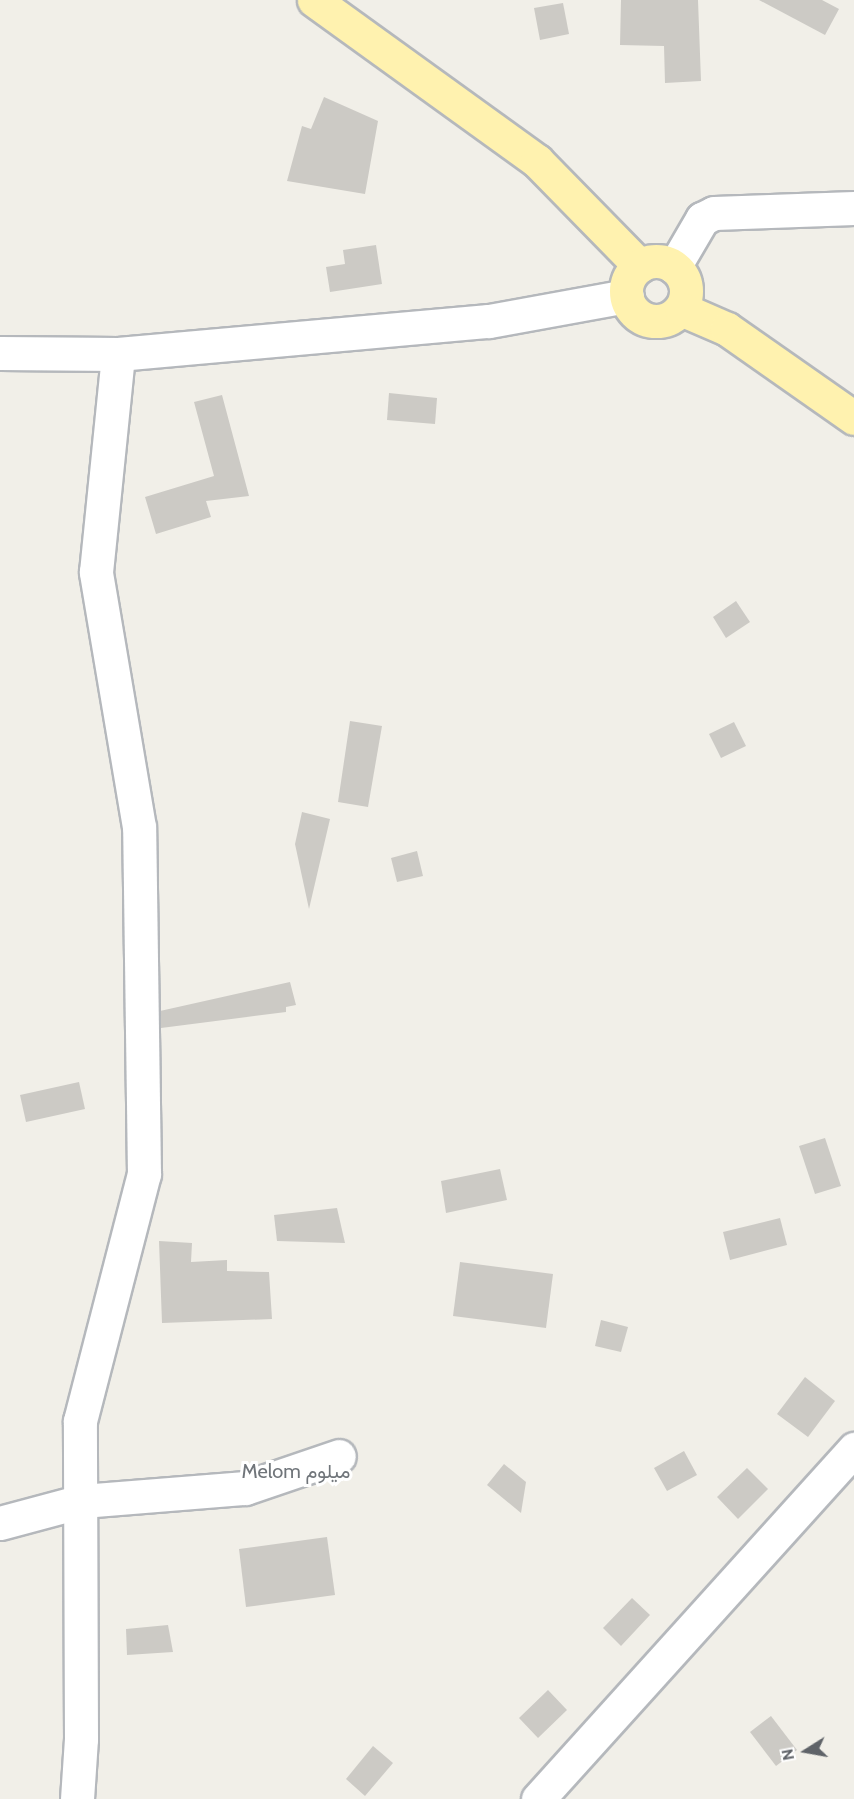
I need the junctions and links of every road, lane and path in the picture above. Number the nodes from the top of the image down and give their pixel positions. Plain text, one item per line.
1 (314, 0) edge
2 (854, 208) edge
3 (640, 266) junction
4 (674, 267) junction
5 (627, 296) junction
6 (681, 309) junction
7 (0, 353) edge
8 (118, 354) junction
9 (854, 418) edge
10 (854, 1449) edge
11 (339, 1456) dead end
12 (82, 1501) junction
13 (0, 1523) edge
14 (77, 1799) edge
15 (538, 1799) edge

1 - 3 main road
2 - 4 street
3 - 4 main road
3 - 5 main road
4 - 6 main road
5 - 6 main road
5 - 8 street
6 - 9 main road
7 - 8 street
8 - 12 street
10 - 15 street
11 - 12 street
12 - 13 street
12 - 14 street

